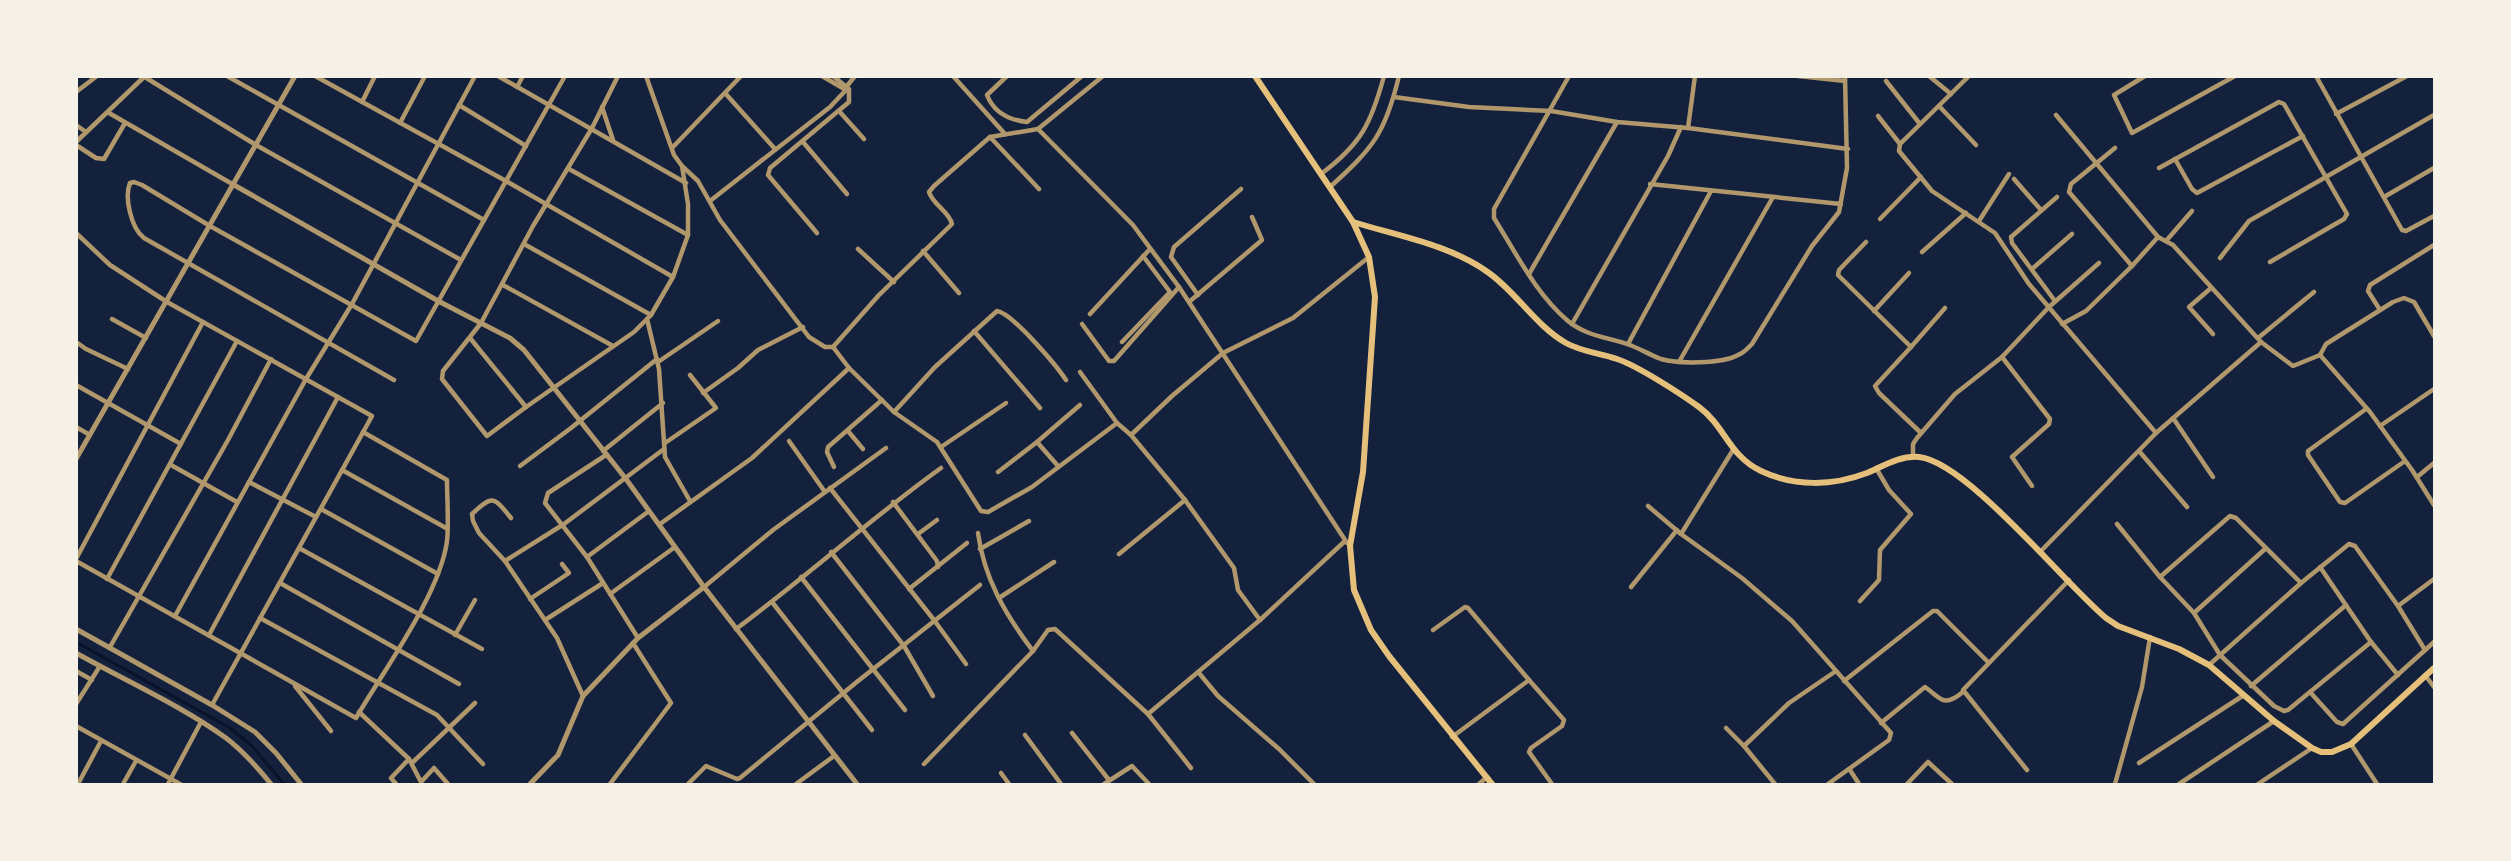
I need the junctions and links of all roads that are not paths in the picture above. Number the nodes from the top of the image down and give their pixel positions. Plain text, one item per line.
1 (97, 76) edge
2 (227, 76) edge
3 (295, 76) edge
4 (315, 76) edge
5 (375, 76) edge
6 (425, 76) edge
7 (475, 76) edge
8 (498, 76) edge
9 (523, 76) edge
10 (565, 76) edge
11 (618, 76) edge
12 (646, 76) edge
13 (741, 76) edge
14 (822, 76) edge
15 (833, 76) edge
16 (855, 76) edge
17 (953, 76) edge
18 (1007, 76) edge
19 (1082, 76) edge
20 (1103, 76) edge
21 (1255, 76) edge
22 (1384, 76) edge
23 (1399, 76) edge
24 (1569, 76) edge
25 (1695, 76) edge
26 (1798, 76) edge
27 (1929, 76) edge
28 (1969, 76) edge
29 (2145, 76) edge
30 (2235, 76) edge
31 (2407, 76) edge
32 (144, 77) edge
33 (2318, 77) edge
34 (1845, 79) edge
35 (1886, 81) dead end
36 (847, 86) junction
37 (517, 87) junction
38 (76, 92) edge
39 (725, 93) junction
40 (1951, 94) junction
41 (1394, 97) junction
42 (362, 102) junction
43 (459, 105) junction
44 (549, 105) junction
45 (278, 106) junction
46 (1940, 106) junction
47 (602, 107) junction
48 (839, 111) junction
49 (1551, 111) junction
50 (109, 113) junction
51 (2336, 114) junction
52 (2056, 115) dead end
53 (2434, 115) edge
54 (1878, 116) dead end
55 (1370, 119) junction
56 (1617, 122) junction
57 (125, 123) junction
58 (400, 123) junction
59 (1385, 124) junction
60 (1920, 124) junction
61 (76, 125) edge
62 (592, 128) junction
63 (1681, 128) junction
64 (1688, 128) junction
65 (1038, 129) junction
66 (86, 132) junction
67 (1005, 134) junction
68 (990, 136) junction
69 (2303, 136) junction
70 (864, 139) dead end
71 (614, 140) junction
72 (803, 142) junction
73 (76, 144) edge
74 (437, 144) junction
75 (1900, 144) junction
76 (256, 145) junction
77 (1976, 145) dead end
78 (526, 146) junction
79 (672, 148) junction
80 (2115, 148) dead end
81 (775, 149) junction
82 (1848, 149) junction
83 (2360, 157) junction
84 (2175, 159) junction
85 (1338, 161) junction
86 (2096, 164) junction
87 (682, 166) junction
88 (2159, 168) dead end
89 (2434, 168) edge
90 (569, 169) junction
91 (1348, 171) junction
92 (1321, 174) junction
93 (2009, 174) dead end
94 (2326, 176) junction
95 (1921, 177) junction
96 (2014, 179) dead end
97 (506, 181) junction
98 (417, 183) junction
99 (686, 183) junction
100 (234, 184) junction
101 (1650, 184) junction
102 (1330, 187) junction
103 (1039, 189) dead end
104 (1241, 189) dead end
105 (1712, 191) junction
106 (847, 194) dead end
107 (1773, 197) junction
108 (2057, 197) dead end
109 (2384, 197) junction
110 (710, 201) junction
111 (1841, 204) junction
112 (546, 206) junction
113 (2041, 210) junction
114 (2192, 211) dead end
115 (1966, 213) junction
116 (2434, 216) edge
117 (1252, 218) dead end
118 (1880, 219) dead end
119 (484, 220) junction
120 (1979, 221) junction
121 (395, 222) junction
122 (1353, 222) junction
123 (210, 226) junction
124 (76, 233) edge
125 (817, 233) dead end
126 (2072, 234) dead end
127 (688, 235) junction
128 (2158, 237) junction
129 (2166, 241) junction
130 (1866, 242) dead end
131 (524, 244) junction
132 (2434, 245) edge
133 (858, 249) dead end
134 (1150, 249) junction
135 (923, 251) junction
136 (1922, 252) dead end
137 (1143, 256) junction
138 (1369, 257) junction
139 (2220, 258) dead end
140 (462, 260) junction
141 (2099, 262) dead end
142 (2270, 262) dead end
143 (189, 263) junction
144 (373, 264) junction
145 (2132, 267) junction
146 (2032, 269) junction
147 (1909, 273) dead end
148 (1529, 274) junction
149 (673, 277) junction
150 (894, 282) junction
151 (503, 285) junction
152 (1179, 287) junction
153 (2211, 288) junction
154 (2314, 292) dead end
155 (959, 293) dead end
156 (1198, 295) junction
157 (2055, 301) junction
158 (167, 302) junction
159 (440, 302) junction
160 (1189, 302) junction
161 (352, 304) junction
162 (2049, 307) junction
163 (1945, 308) dead end
164 (2380, 310) junction
165 (1874, 311) junction
166 (1090, 314) dead end
167 (649, 317) junction
168 (112, 319) dead end
169 (717, 321) dead end
170 (203, 322) junction
171 (481, 323) junction
172 (1082, 324) dead end
173 (1572, 324) junction
174 (2062, 324) junction
175 (802, 327) junction
176 (974, 331) junction
177 (2213, 334) dead end
178 (2434, 336) edge
179 (146, 338) junction
180 (470, 338) junction
181 (2259, 340) junction
182 (76, 342) edge
183 (237, 342) junction
184 (1122, 342) dead end
185 (330, 343) junction
186 (1628, 344) junction
187 (613, 346) junction
188 (833, 347) junction
189 (1911, 347) junction
190 (1223, 353) junction
191 (2320, 355) junction
192 (2002, 357) junction
193 (271, 359) junction
194 (658, 361) junction
195 (1679, 362) junction
196 (849, 368) junction
197 (128, 369) junction
198 (1080, 372) dead end
199 (690, 375) dead end
200 (306, 379) junction
201 (394, 380) dead end
202 (1066, 380) dead end
203 (76, 385) edge
204 (555, 387) junction
205 (2434, 389) edge
206 (704, 393) junction
207 (338, 397) junction
208 (882, 400) junction
209 (109, 402) junction
210 (663, 403) junction
211 (1006, 403) dead end
212 (1080, 405) dead end
213 (526, 406) junction
214 (1040, 408) dead end
215 (2366, 409) junction
216 (894, 412) junction
217 (2173, 418) junction
218 (580, 421) junction
219 (1117, 423) junction
220 (149, 425) junction
221 (2380, 426) junction
222 (76, 427) edge
223 (848, 430) junction
224 (363, 432) junction
225 (1921, 433) junction
226 (2156, 434) junction
227 (90, 435) junction
228 (1131, 435) junction
229 (789, 441) dead end
230 (1037, 442) junction
231 (665, 443) junction
232 (181, 444) junction
233 (941, 447) junction
234 (886, 448) dead end
235 (664, 449) junction
236 (863, 449) dead end
237 (1733, 450) junction
238 (2139, 451) junction
239 (604, 453) junction
240 (1913, 457) junction
241 (76, 459) edge
242 (2405, 461) junction
243 (2434, 463) edge
244 (171, 465) junction
245 (519, 466) dead end
246 (1058, 466) junction
247 (834, 467) dead end
248 (941, 468) dead end
249 (1876, 468) junction
250 (342, 470) junction
251 (998, 472) dead end
252 (2214, 477) dead end
253 (2416, 477) junction
254 (626, 479) junction
255 (249, 482) junction
256 (202, 483) junction
257 (2032, 486) dead end
258 (830, 488) junction
259 (825, 492) junction
260 (283, 500) junction
261 (1185, 500) junction
262 (690, 501) junction
263 (237, 502) junction
264 (893, 502) junction
265 (2434, 505) edge
266 (1648, 506) dead end
267 (2187, 507) dead end
268 (321, 508) junction
269 (649, 511) junction
270 (316, 517) junction
271 (511, 518) dead end
272 (937, 520) dead end
273 (1029, 521) dead end
274 (660, 524) junction
275 (2117, 524) dead end
276 (564, 525) junction
277 (446, 528) junction
278 (862, 528) junction
279 (1679, 532) junction
280 (978, 533) dead end
281 (918, 534) junction
282 (967, 543) dead end
283 (1348, 544) junction
284 (675, 547) junction
285 (299, 548) junction
286 (980, 549) junction
287 (2265, 549) junction
288 (831, 552) junction
289 (2040, 552) junction
290 (1119, 554) dead end
291 (587, 557) junction
292 (76, 560) edge
293 (505, 561) junction
294 (1054, 562) dead end
295 (562, 564) dead end
296 (938, 567) junction
297 (2320, 567) junction
298 (438, 574) junction
299 (801, 577) junction
300 (2160, 577) junction
301 (107, 579) junction
302 (2434, 579) edge
303 (2069, 580) junction
304 (280, 583) junction
305 (603, 583) junction
306 (2301, 583) junction
307 (980, 585) dead end
308 (704, 587) junction
309 (1630, 588) dead end
310 (909, 589) junction
311 (610, 594) junction
312 (140, 596) junction
313 (999, 598) junction
314 (530, 599) junction
315 (475, 600) dead end
316 (1860, 601) dead end
317 (772, 602) junction
318 (2346, 605) junction
319 (2398, 606) junction
320 (2194, 613) junction
321 (417, 614) junction
322 (175, 616) junction
323 (260, 618) junction
324 (544, 620) junction
325 (934, 620) junction
326 (1260, 620) junction
327 (76, 629) edge
328 (736, 629) junction
329 (1433, 630) dead end
330 (209, 635) junction
331 (455, 635) junction
332 (638, 638) junction
333 (2150, 638) junction
334 (2371, 642) junction
335 (2434, 642) edge
336 (633, 643) junction
337 (904, 645) junction
338 (110, 647) junction
339 (397, 649) junction
340 (482, 650) dead end
341 (2425, 650) junction
342 (1032, 651) junction
343 (76, 653) edge
344 (242, 653) junction
345 (2220, 655) junction
346 (1988, 662) junction
347 (966, 664) dead end
348 (2209, 665) junction
349 (100, 666) junction
350 (2434, 668) edge
351 (873, 670) junction
352 (76, 671) edge
353 (1836, 671) junction
354 (1199, 673) junction
355 (2398, 675) junction
356 (2425, 675) junction
357 (92, 680) junction
358 (1529, 680) junction
359 (1844, 681) junction
360 (378, 682) junction
361 (293, 684) junction
362 (459, 684) dead end
363 (2251, 686) junction
364 (2434, 687) edge
365 (1963, 692) junction
366 (2310, 692) junction
367 (842, 694) junction
368 (2244, 695) junction
369 (583, 696) junction
370 (933, 696) dead end
371 (475, 703) dead end
372 (76, 704) edge
373 (212, 705) junction
374 (905, 710) dead end
375 (359, 712) junction
376 (1148, 714) junction
377 (808, 721) junction
378 (201, 722) junction
379 (2274, 722) junction
380 (1881, 723) junction
381 (76, 726) edge
382 (449, 727) junction
383 (1726, 728) dead end
384 (872, 730) dead end
385 (331, 731) dead end
386 (1072, 733) dead end
387 (1025, 735) dead end
388 (1452, 737) junction
389 (101, 741) junction
390 (2351, 744) junction
391 (1744, 746) junction
392 (2312, 748) junction
393 (834, 756) junction
394 (136, 761) junction
395 (410, 761) junction
396 (2139, 763) dead end
397 (483, 764) dead end
398 (924, 764) dead end
399 (1191, 768) dead end
400 (1850, 770) junction
401 (2027, 770) dead end
402 (1001, 773) dead end
403 (1487, 777) junction
404 (1109, 780) junction
405 (169, 782) edge
406 (78, 784) edge
407 (123, 784) edge
408 (180, 784) edge
409 (272, 784) edge
410 (301, 784) edge
411 (396, 784) edge
412 (448, 784) edge
413 (530, 784) edge
414 (610, 784) edge
415 (688, 784) edge
416 (796, 784) edge
417 (857, 784) edge
418 (1009, 784) edge
419 (1061, 784) edge
420 (1104, 784) edge
421 (1149, 784) edge
422 (1314, 784) edge
423 (1479, 784) edge
424 (1492, 784) edge
425 (1552, 784) edge
426 (1774, 784) edge
427 (1828, 784) edge
428 (1859, 784) edge
429 (1907, 784) edge
430 (1952, 784) edge
431 (2115, 784) edge
432 (2179, 784) edge
433 (2258, 784) edge
434 (2377, 784) edge

1 - 38 street
2 - 45 street
3 - 45 street
4 - 42 street
5 - 42 street
6 - 58 street
7 - 43 street
8 - 37 street
9 - 37 street
10 - 44 street
11 - 47 street
12 - 79 street
13 - 39 street
14 - 81 street
15 - 36 street
16 - 36 street
17 - 67 street
18 - 19 street
20 - 65 street
21 - 92 main road
22 - 55 street
23 - 41 street
24 - 49 street
25 - 64 street
26 - 34 street
27 - 40 street
28 - 40 street
29 - 30 street
31 - 51 street
32 - 50 street
32 - 76 street
33 - 51 street
34 - 82 street
35 - 60 street
36 - 48 street
37 - 44 street
39 - 79 street
39 - 81 street
40 - 46 street
41 - 49 street
41 - 59 street
42 - 58 street
43 - 74 street
43 - 78 street
44 - 62 street
44 - 78 street
45 - 76 street
45 - 98 street
46 - 60 street
46 - 77 street
47 - 62 street
47 - 71 street
48 - 70 street
48 - 72 street
49 - 56 street
49 - 148 street
50 - 57 street
50 - 66 street
51 - 83 street
52 - 86 street
53 - 83 street
54 - 75 street
55 - 59 street
55 - 85 street
56 - 63 street
56 - 148 street
57 - 73 street
57 - 100 street
58 - 74 street
59 - 91 street
60 - 75 street
61 - 66 street
62 - 71 street
62 - 90 street
63 - 64 street
63 - 101 street
64 - 82 street
65 - 67 street
65 - 134 street
66 - 73 street
67 - 68 street
68 - 103 street
68 - 135 street
69 - 84 street
69 - 84 street
69 - 94 street
71 - 99 street
72 - 106 street
72 - 125 street
74 - 97 street
74 - 98 street
75 - 95 street
76 - 100 street
76 - 121 street
78 - 97 street
79 - 87 street
80 - 86 street
81 - 110 street
82 - 111 street
83 - 94 street
83 - 109 street
84 - 88 street
85 - 91 street
85 - 92 street
86 - 128 street
86 - 145 street
87 - 99 street
87 - 110 street
89 - 109 street
90 - 112 street
90 - 127 street
91 - 102 street
92 - 102 main road
93 - 120 street
94 - 139 street
94 - 142 street
95 - 115 street
95 - 118 street
96 - 113 street
97 - 112 street
97 - 119 street
98 - 119 street
98 - 121 street
99 - 127 street
100 - 123 street
100 - 144 street
101 - 105 street
101 - 173 street
102 - 122 main road
104 - 156 street
105 - 107 street
105 - 186 street
107 - 111 street
107 - 195 street
108 - 113 street
109 - 116 street
110 - 175 street
111 - 195 street
112 - 131 street
112 - 149 street
113 - 146 street
114 - 129 street
115 - 120 street
115 - 136 street
117 - 156 street
119 - 140 street
120 - 162 street
121 - 140 street
121 - 144 street
122 - 138 main road
122 - 237 main road
123 - 143 street
123 - 143 street
123 - 161 street
124 - 158 street
126 - 146 street
127 - 149 street
128 - 129 street
128 - 145 street
129 - 153 street
130 - 165 street
131 - 151 street
131 - 167 street
132 - 164 street
133 - 150 street
134 - 137 street
134 - 152 street
135 - 150 street
135 - 155 street
137 - 166 street
137 - 184 street
138 - 190 street
138 - 283 main road
140 - 159 street
141 - 157 street
143 - 158 street
143 - 185 street
144 - 159 street
144 - 161 street
145 - 174 street
146 - 157 street
147 - 165 street
148 - 173 street
149 - 167 street
150 - 188 street
151 - 171 street
151 - 187 street
152 - 160 street
152 - 172 street
153 - 177 street
153 - 181 street
154 - 181 street
156 - 160 street
157 - 162 street
158 - 170 street
158 - 179 street
159 - 161 street
159 - 171 street
160 - 190 street
161 - 185 street
162 - 174 street
162 - 192 street
163 - 189 street
164 - 178 street
164 - 191 street
165 - 189 street
167 - 187 street
167 - 194 street
168 - 179 street
169 - 194 street
170 - 183 street
170 - 220 street
171 - 180 street
171 - 204 street
173 - 186 street
174 - 226 street
175 - 188 street
175 - 206 street
176 - 202 street
176 - 214 street
176 - 216 street
179 - 197 street
180 - 213 street
180 - 213 street
181 - 191 street
181 - 217 street
182 - 197 street
183 - 193 street
183 - 232 street
185 - 200 street
185 - 201 street
186 - 195 street
187 - 204 street
188 - 196 street
189 - 225 street
190 - 228 street
190 - 283 street
191 - 215 street
192 - 225 street
192 - 257 street
193 - 200 street
193 - 256 street
194 - 210 street
194 - 218 street
196 - 208 street
196 - 262 street
197 - 209 street
198 - 219 street
199 - 206 street
200 - 207 street
200 - 255 street
203 - 209 street
204 - 213 street
204 - 218 street
205 - 221 street
206 - 231 street
207 - 224 street
207 - 260 street
208 - 216 street
208 - 223 street
209 - 220 street
209 - 227 street
210 - 231 street
210 - 239 street
211 - 233 street
212 - 230 street
215 - 221 street
215 - 242 street
216 - 233 street
217 - 226 street
217 - 252 street
218 - 239 street
218 - 245 street
219 - 228 street
219 - 246 street
220 - 232 street
220 - 292 street
221 - 242 street
222 - 227 street
223 - 236 street
223 - 247 street
224 - 250 street
224 - 277 street
225 - 240 street
226 - 238 street
227 - 241 street
228 - 261 street
229 - 259 street
230 - 246 street
230 - 251 street
231 - 235 street
232 - 244 street
233 - 246 street
234 - 258 street
235 - 254 street
235 - 262 street
237 - 249 main road
237 - 279 street
238 - 267 street
238 - 289 street
239 - 254 street
239 - 276 street
240 - 249 main road
240 - 289 main road
242 - 253 street
243 - 253 street
244 - 256 street
244 - 301 street
248 - 264 street
249 - 316 street
250 - 268 street
250 - 277 street
253 - 265 street
254 - 269 street
254 - 276 street
255 - 260 street
255 - 263 street
256 - 263 street
256 - 312 street
258 - 259 street
258 - 278 street
259 - 308 street
260 - 270 street
260 - 330 street
261 - 290 street
261 - 326 street
262 - 274 street
263 - 322 street
264 - 278 street
264 - 281 street
266 - 279 street
268 - 270 street
268 - 298 street
269 - 274 street
269 - 291 street
270 - 285 street
271 - 293 street
272 - 281 street
273 - 286 street
274 - 284 street
275 - 300 street
276 - 291 street
276 - 293 street
277 - 298 street
278 - 288 street
278 - 310 street
279 - 309 street
279 - 353 street
280 - 286 street
281 - 296 street
282 - 296 street
283 - 326 street
283 - 388 main road
284 - 308 street
284 - 311 street
285 - 304 street
285 - 321 street
286 - 313 street
287 - 300 street
287 - 306 street
287 - 320 street
288 - 299 street
288 - 337 street
289 - 303 main road
291 - 305 street
292 - 301 street
293 - 314 street
294 - 313 street
295 - 314 street
296 - 310 street
297 - 306 street
297 - 318 street
297 - 319 street
298 - 321 street
299 - 317 street
299 - 351 street
300 - 320 street
301 - 312 street
302 - 319 street
303 - 333 main road
303 - 346 street
304 - 323 street
304 - 339 street
305 - 311 street
305 - 324 street
306 - 345 street
307 - 325 street
308 - 328 street
308 - 332 street
310 - 325 street
311 - 332 street
312 - 322 street
312 - 338 street
313 - 342 street
314 - 324 street
315 - 331 street
317 - 328 street
317 - 367 street
318 - 334 street
318 - 363 street
319 - 341 street
320 - 345 street
321 - 331 street
321 - 339 street
322 - 330 street
323 - 344 street
323 - 360 street
324 - 369 street
325 - 337 street
325 - 347 street
326 - 354 street
327 - 338 street
328 - 377 street
329 - 358 street
330 - 344 street
331 - 340 street
332 - 336 street
333 - 348 main road
333 - 431 street
334 - 355 street
334 - 366 street
335 - 341 street
336 - 369 street
336 - 414 street
337 - 351 street
337 - 370 street
338 - 373 street
339 - 360 street
339 - 362 street
341 - 355 street
342 - 376 street
342 - 398 street
343 - 349 street
344 - 361 street
344 - 373 street
345 - 348 street
345 - 363 street
346 - 359 street
346 - 365 street
348 - 368 main road
349 - 357 street
349 - 378 street
350 - 356 main road
351 - 367 street
351 - 374 street
352 - 357 street
353 - 359 street
353 - 391 street
354 - 376 street
354 - 422 street
355 - 366 street
356 - 364 street
356 - 390 main road
357 - 372 street
358 - 388 street
358 - 425 street
359 - 380 street
360 - 375 street
360 - 382 street
361 - 375 street
361 - 385 street
363 - 366 street
365 - 380 street
365 - 401 street
367 - 377 street
367 - 384 street
368 - 379 main road
368 - 396 street
369 - 413 street
371 - 382 street
373 - 410 street
375 - 395 street
376 - 399 street
377 - 393 street
377 - 415 street
378 - 405 street
378 - 409 street
379 - 392 main road
379 - 432 street
380 - 400 street
381 - 389 street
382 - 395 street
382 - 397 street
383 - 391 street
386 - 404 street
387 - 419 street
388 - 403 main road
389 - 394 street
389 - 406 street
390 - 392 main road
390 - 434 street
391 - 426 street
392 - 433 street
393 - 416 street
393 - 417 street
394 - 405 street
394 - 407 street
395 - 411 street
395 - 412 street
400 - 427 street
400 - 428 street
402 - 418 street
403 - 423 street
403 - 424 main road
404 - 420 street
404 - 421 street
405 - 408 street
429 - 430 street

